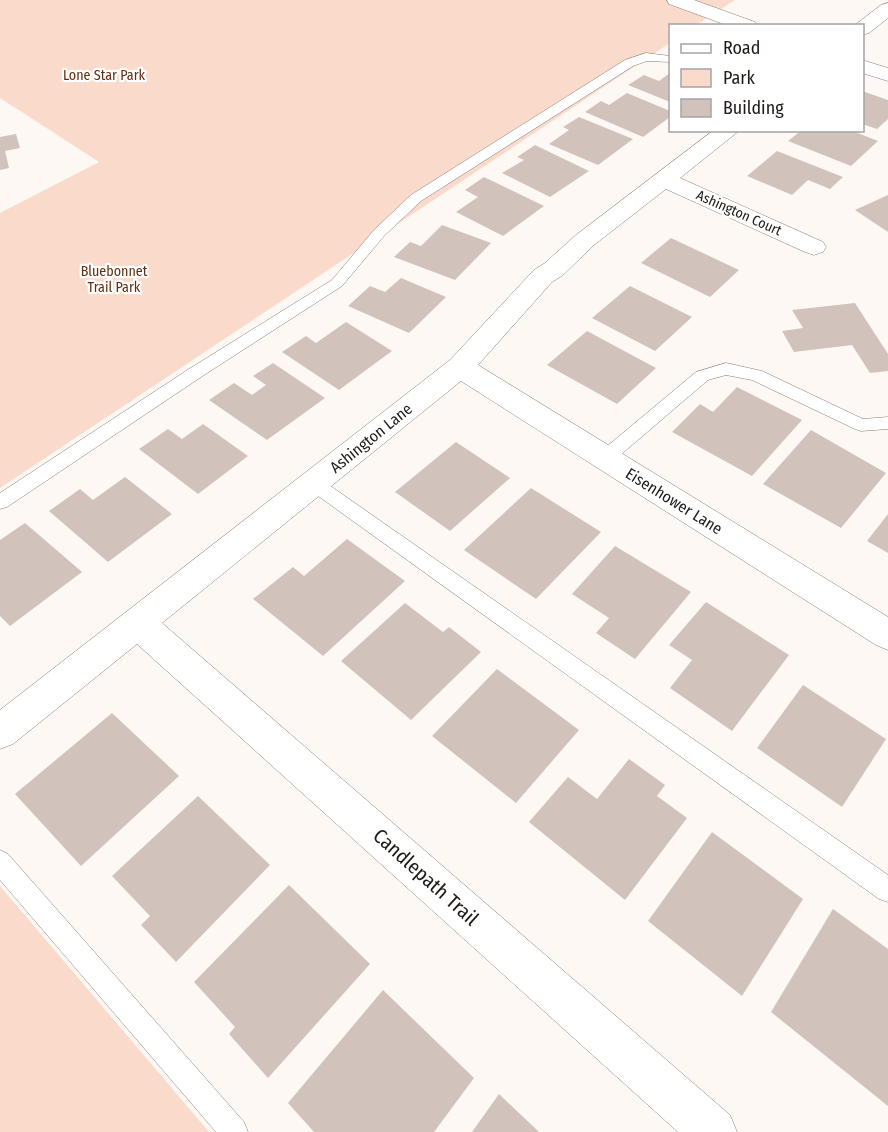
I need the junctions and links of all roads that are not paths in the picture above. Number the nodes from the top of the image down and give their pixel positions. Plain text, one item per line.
1 (676, 0) edge
2 (888, 9) edge
3 (742, 24) edge
4 (864, 27) edge
5 (669, 59) edge
6 (864, 67) edge
7 (888, 75) edge
8 (726, 132) edge
9 (665, 180) junction
10 (814, 247) dead end
11 (460, 367) junction
12 (888, 423) edge
13 (605, 458) junction
14 (314, 483) junction
15 (0, 502) edge
16 (138, 623) junction
17 (888, 635) edge
18 (0, 732) edge
19 (0, 862) edge
20 (888, 890) edge
21 (234, 1132) edge
22 (713, 1132) edge

1 - 3 street
2 - 4 street
5 - 15 lane
6 - 7 street
8 - 9 street, Ashington Lane
9 - 10 street, Ashington Court
9 - 11 street, Ashington Lane
11 - 13 street, Eisenhower Lane
11 - 14 street, Ashington Lane
12 - 13 lane
13 - 17 street, Eisenhower Lane
14 - 16 street, Ashington Lane
14 - 20 lane
16 - 18 street, Ashington Lane
16 - 22 street, Candlepath Trail
19 - 21 lane

